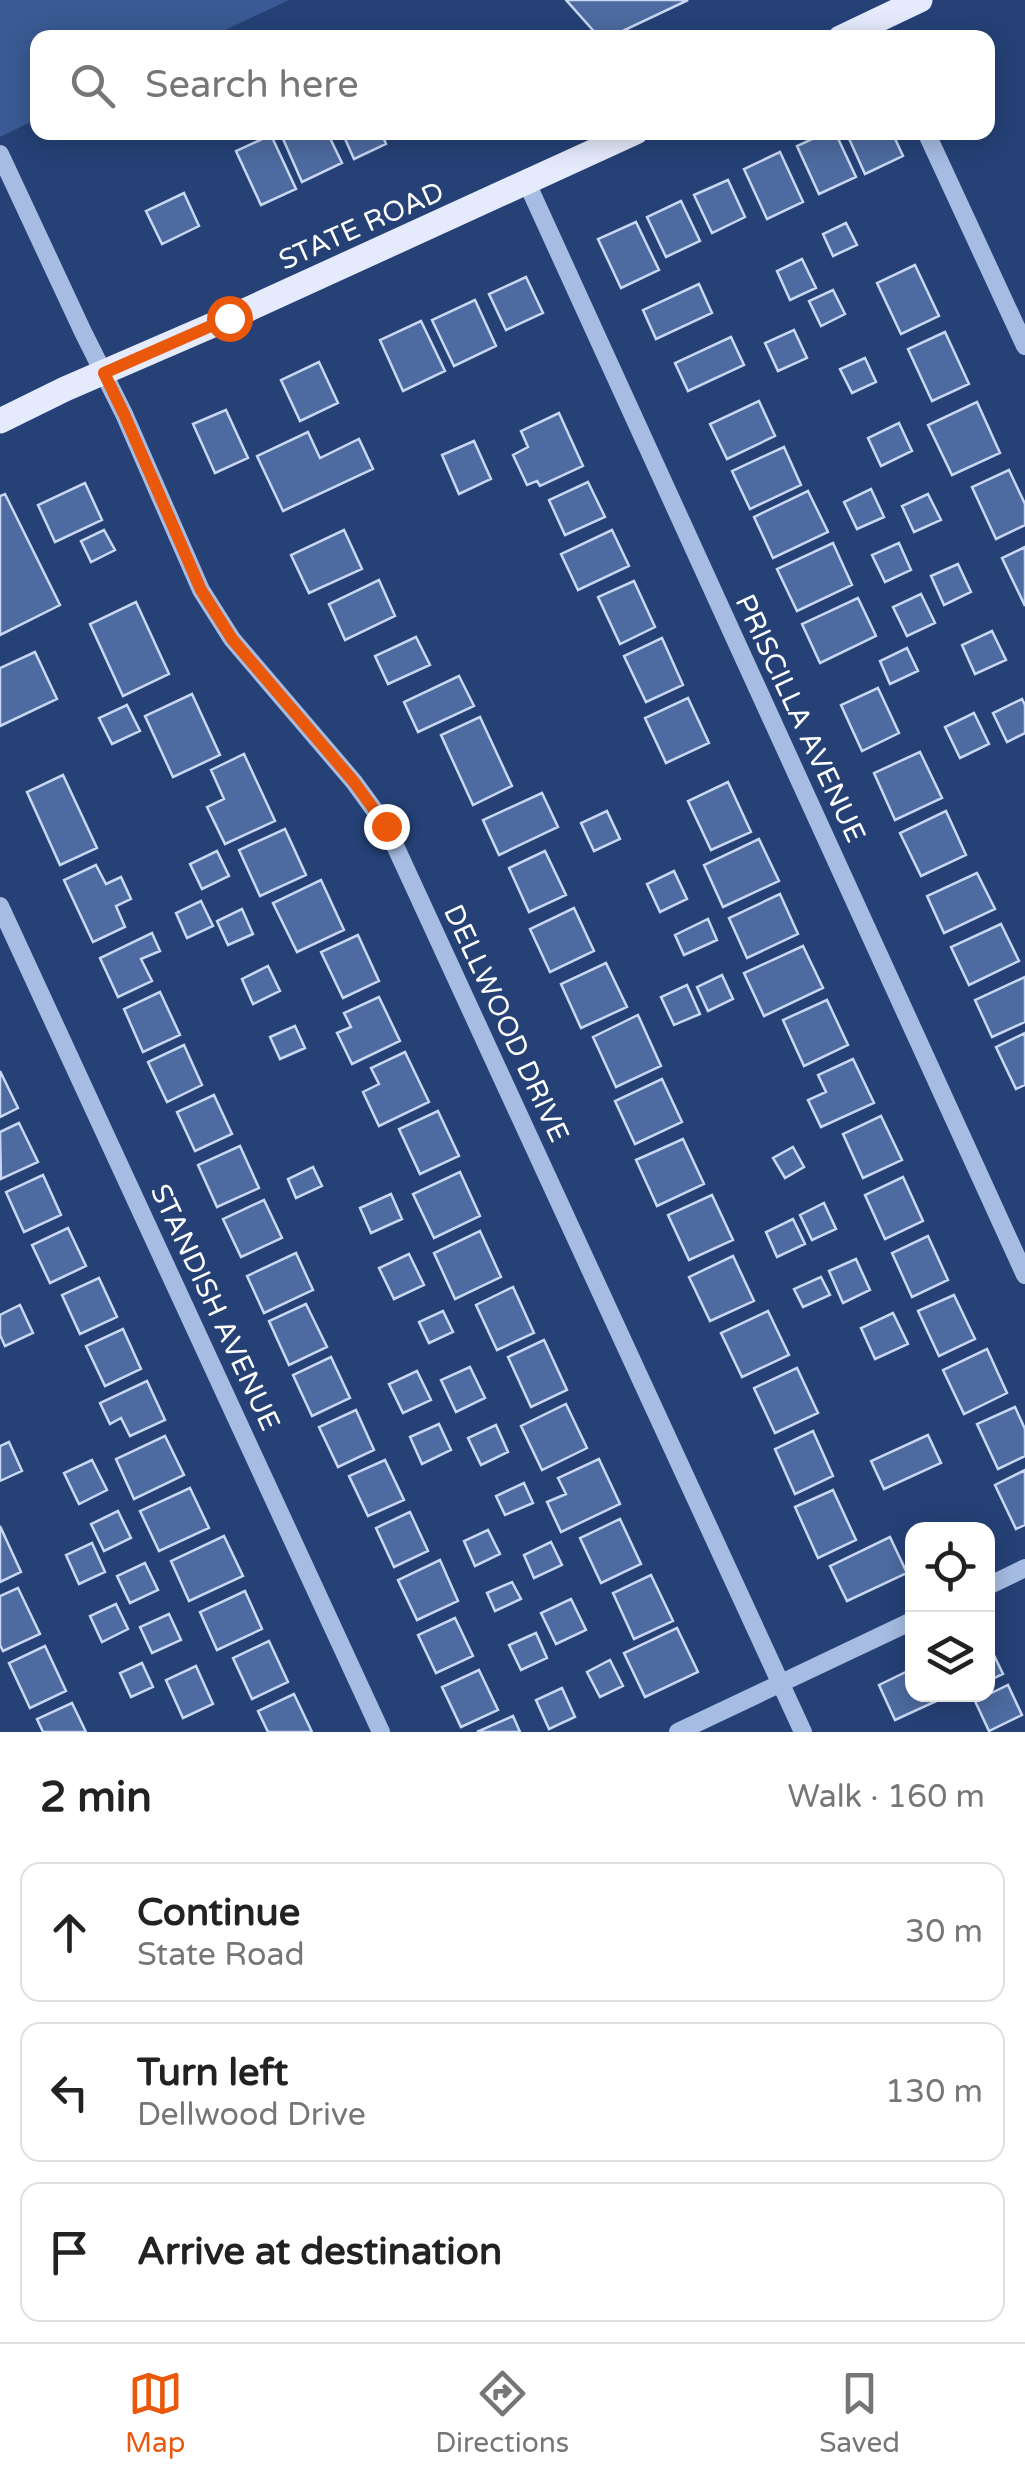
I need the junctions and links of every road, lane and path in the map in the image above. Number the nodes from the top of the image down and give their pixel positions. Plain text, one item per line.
1 (910, 2) edge
2 (878, 30) edge
3 (619, 140) edge
4 (930, 140) edge
5 (0, 154) edge
6 (527, 183) junction
7 (1025, 346) edge
8 (104, 373) junction
9 (0, 420) edge
10 (0, 906) edge
11 (1025, 1274) edge
12 (1025, 1568) edge
13 (995, 1583) edge
14 (905, 1624) edge
15 (780, 1683) junction
16 (382, 1732) edge
17 (678, 1732) edge
18 (803, 1732) edge

1 - 2 main road
3 - 6 main road, STATE ROAD
4 - 7 street
5 - 8 street, DELLWOOD DRIVE
6 - 8 main road, STATE ROAD
6 - 11 street, PRISCILLA AVENUE
8 - 9 main road, STATE ROAD
8 - 15 street, DELLWOOD DRIVE
10 - 16 street, STANDISH AVENUE
12 - 13 street
14 - 15 street
15 - 17 street
15 - 18 street, DELLWOOD DRIVE

